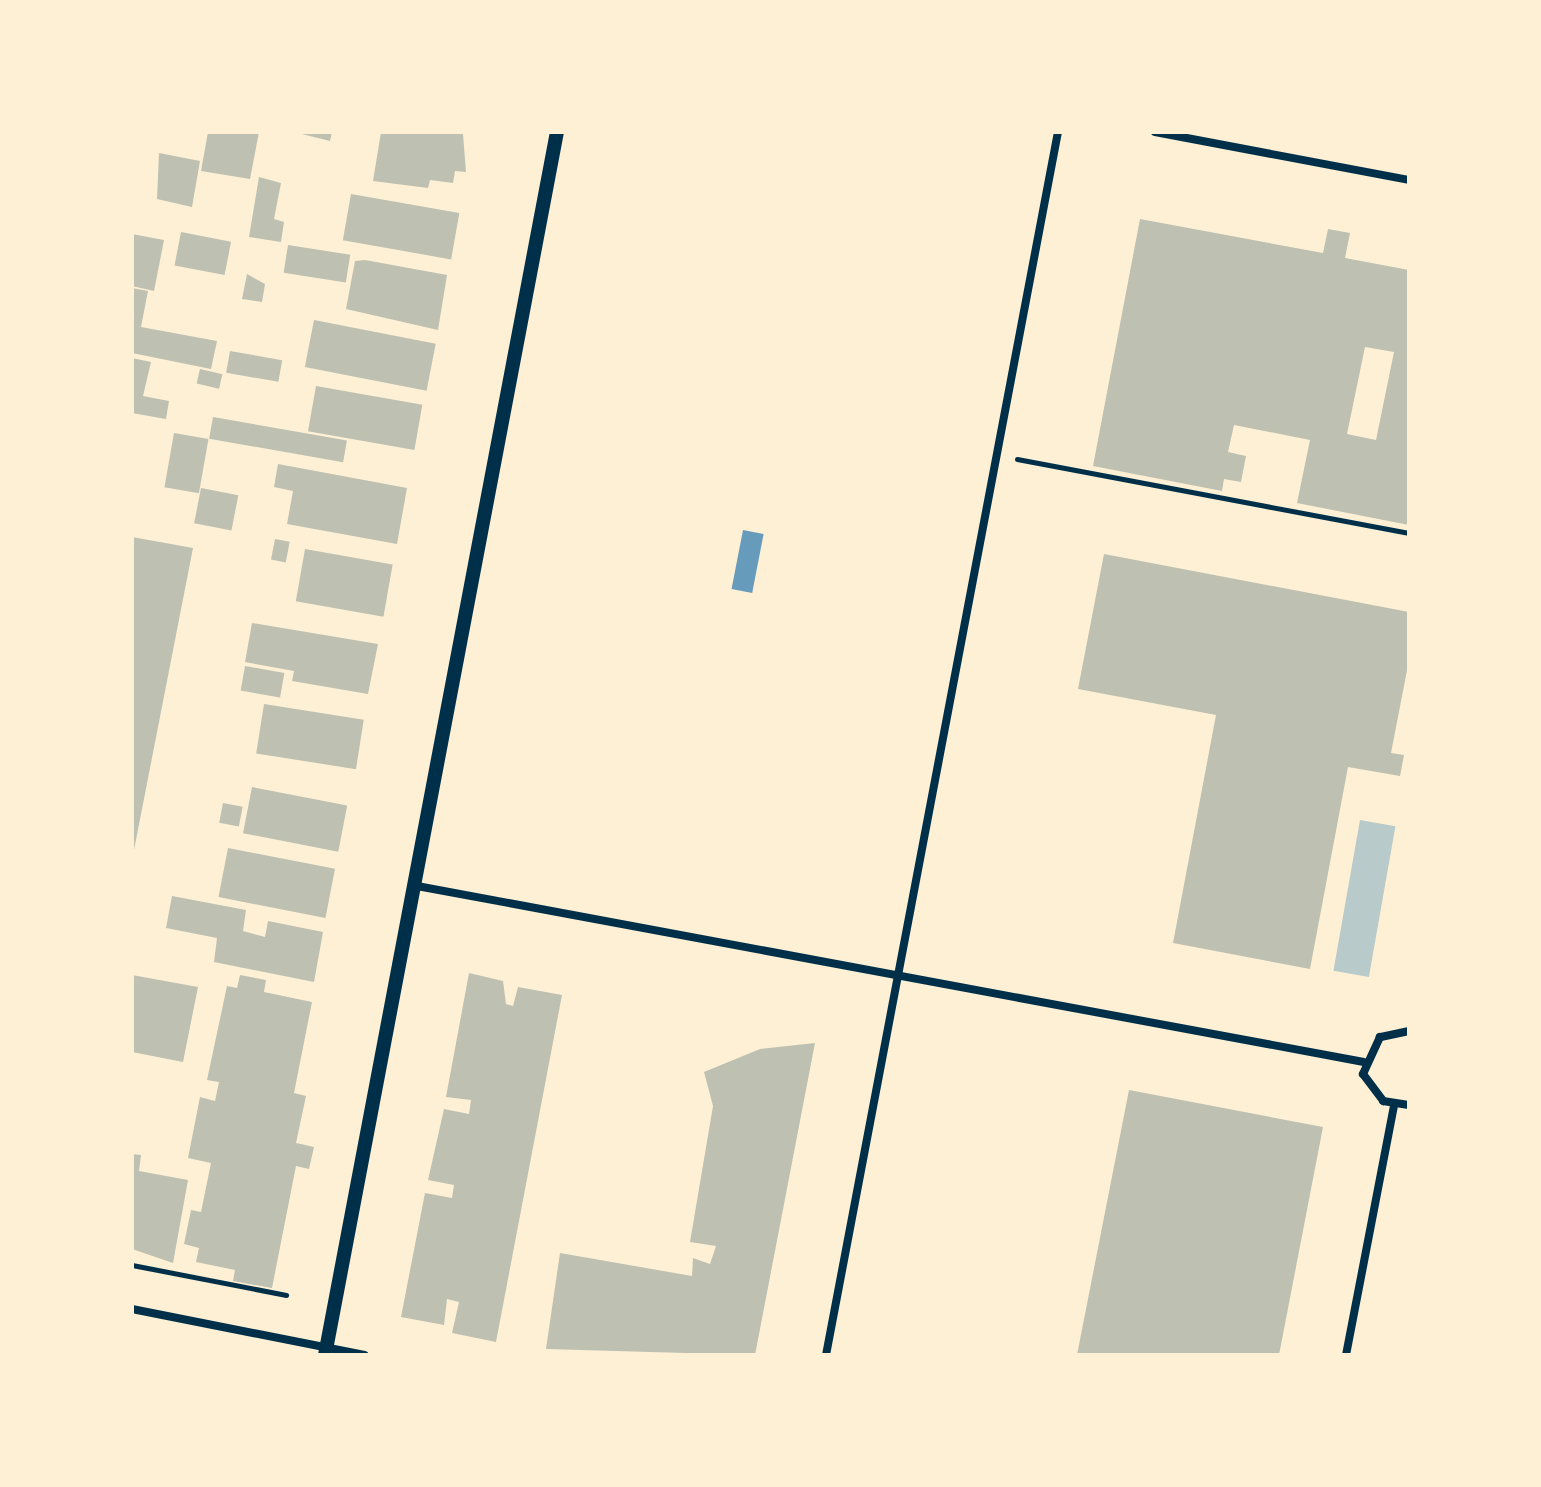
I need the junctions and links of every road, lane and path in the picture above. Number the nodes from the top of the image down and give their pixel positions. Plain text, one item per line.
1 (557, 132) edge
2 (1058, 132) edge
3 (1155, 132) edge
4 (1409, 180) edge
5 (998, 456) junction
6 (1409, 533) edge
7 (417, 886) junction
8 (898, 976) junction
9 (1409, 1030) edge
10 (1364, 1062) junction
11 (1409, 1105) edge
12 (1394, 1106) junction
13 (132, 1265) edge
14 (286, 1295) dead end
15 (132, 1309) edge
16 (326, 1352) edge
17 (365, 1355) edge
18 (826, 1355) edge
19 (1346, 1355) edge

1 - 7 street
2 - 5 street
3 - 4 street
5 - 6 path
5 - 8 street
7 - 8 street
7 - 16 street
8 - 10 street
8 - 18 street
9 - 10 street
10 - 12 street
11 - 12 street
12 - 19 street
13 - 14 path
15 - 16 street
16 - 17 street

